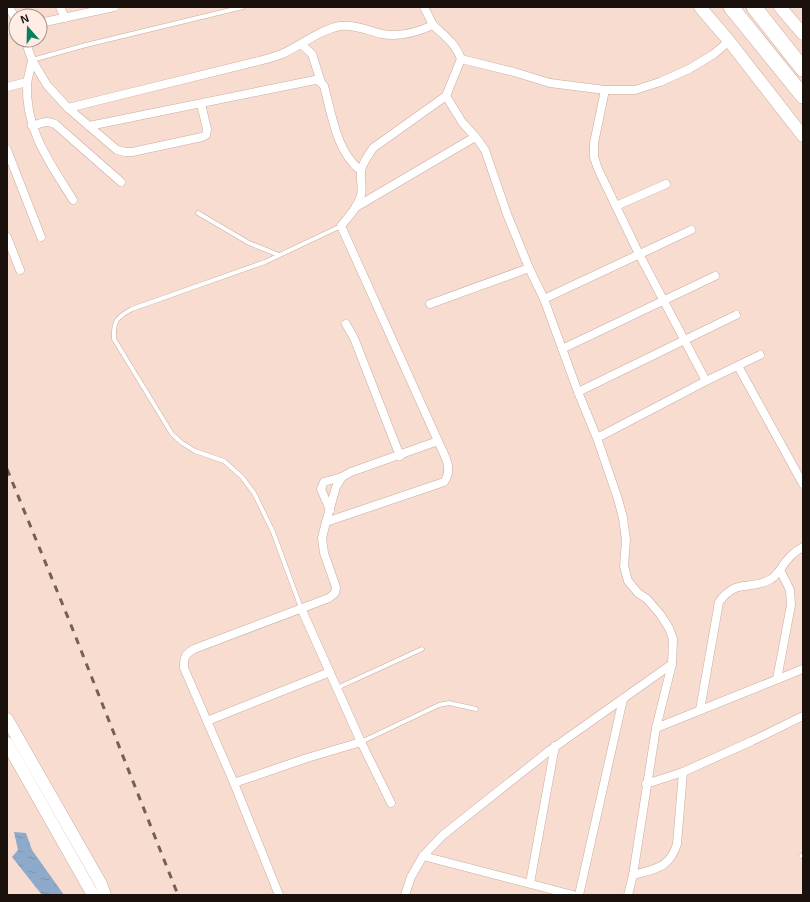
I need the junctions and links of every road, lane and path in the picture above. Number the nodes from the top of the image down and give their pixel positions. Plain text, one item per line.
1 (60, 7) edge
2 (114, 7) edge
3 (243, 7) edge
4 (424, 7) edge
5 (700, 7) edge
6 (732, 7) edge
7 (754, 7) edge
8 (780, 7) edge
9 (65, 18) junction
10 (48, 21) edge
11 (433, 25) junction
12 (803, 34) edge
13 (729, 41) junction
14 (301, 44) junction
15 (28, 48) edge
16 (461, 59) junction
17 (32, 60) junction
18 (803, 69) edge
19 (27, 82) junction
20 (321, 82) junction
21 (7, 87) edge
22 (605, 90) junction
23 (446, 96) junction
24 (803, 96) edge
25 (201, 104) junction
26 (68, 108) junction
27 (32, 126) junction
28 (89, 126) junction
29 (803, 136) edge
30 (475, 137) junction
31 (7, 150) edge
32 (360, 171) junction
33 (121, 182) dead end
34 (666, 184) dead end
35 (73, 200) dead end
36 (616, 206) junction
37 (356, 207) junction
38 (198, 213) dead end
39 (341, 226) junction
40 (690, 230) dead end
41 (7, 237) edge
42 (41, 237) dead end
43 (639, 254) junction
44 (279, 255) junction
45 (529, 268) junction
46 (20, 270) dead end
47 (715, 276) dead end
48 (544, 298) junction
49 (663, 301) junction
50 (430, 304) dead end
51 (736, 315) dead end
52 (346, 324) dead end
53 (684, 341) junction
54 (562, 348) junction
55 (760, 355) dead end
56 (738, 366) junction
57 (706, 381) junction
58 (578, 392) junction
59 (597, 438) junction
60 (438, 441) junction
61 (400, 456) junction
62 (342, 477) junction
63 (803, 484) edge
64 (329, 510) junction
65 (340, 517) junction
66 (326, 522) junction
67 (803, 547) edge
68 (780, 570) junction
69 (301, 608) junction
70 (422, 649) dead end
71 (672, 664) junction
72 (803, 669) edge
73 (330, 672) junction
74 (777, 679) junction
75 (337, 688) junction
76 (623, 699) junction
77 (476, 709) dead end
78 (700, 710) junction
79 (803, 716) edge
80 (7, 719) edge
81 (207, 721) junction
82 (656, 728) junction
83 (361, 742) junction
84 (7, 743) edge
85 (555, 746) junction
86 (683, 772) junction
87 (234, 783) junction
88 (646, 784) junction
89 (391, 803) dead end
90 (423, 856) junction
91 (633, 875) junction
92 (530, 883) junction
93 (93, 895) edge
94 (105, 895) edge
95 (279, 895) edge
96 (405, 895) edge
97 (573, 895) edge
98 (579, 895) edge
99 (628, 895) edge

1 - 9 street
2 - 9 street
3 - 17 lane
4 - 11 street
5 - 13 street
6 - 24 highway
7 - 18 highway
8 - 12 street
9 - 10 street
11 - 14 street
11 - 16 street
13 - 22 street
13 - 29 street
14 - 20 street
14 - 26 street
15 - 17 street
16 - 22 street
16 - 23 street
17 - 19 street
17 - 26 street
19 - 21 street
19 - 27 street
20 - 25 street
20 - 32 street
22 - 36 street
23 - 30 street
23 - 32 street
25 - 28 street
25 - 28 street
26 - 28 street
27 - 33 street
27 - 35 street
30 - 37 street
30 - 45 street
31 - 42 street
32 - 37 street
34 - 36 street
36 - 43 street
37 - 39 street
38 - 44 lane
39 - 44 lane
39 - 60 street
40 - 43 street
41 - 46 street
43 - 48 street
43 - 49 street
44 - 69 lane
45 - 48 street
45 - 50 street
47 - 49 street
48 - 54 street
49 - 53 street
49 - 54 street
51 - 53 street
52 - 61 street
53 - 57 street
53 - 58 street
54 - 58 street
55 - 56 street
56 - 57 street
56 - 63 street
57 - 59 street
58 - 59 street
59 - 71 street
60 - 61 street
60 - 65 street
61 - 62 street
62 - 64 street
62 - 64 street
64 - 65 street
64 - 66 street
65 - 66 street
66 - 69 street
67 - 68 street
68 - 74 street
68 - 78 street
69 - 73 street
69 - 81 street
70 - 75 lane
71 - 76 street
71 - 82 street
72 - 74 street
73 - 75 street
73 - 81 street
74 - 78 street
75 - 83 street
76 - 85 street
76 - 98 street
77 - 83 lane
78 - 82 street
79 - 86 street
80 - 94 street
81 - 87 street
82 - 88 street
83 - 87 street
83 - 89 street
84 - 93 street
85 - 90 street
85 - 92 street
86 - 88 street
86 - 91 street
87 - 95 street
88 - 91 street
90 - 92 street
90 - 96 street
91 - 99 street
92 - 97 street

